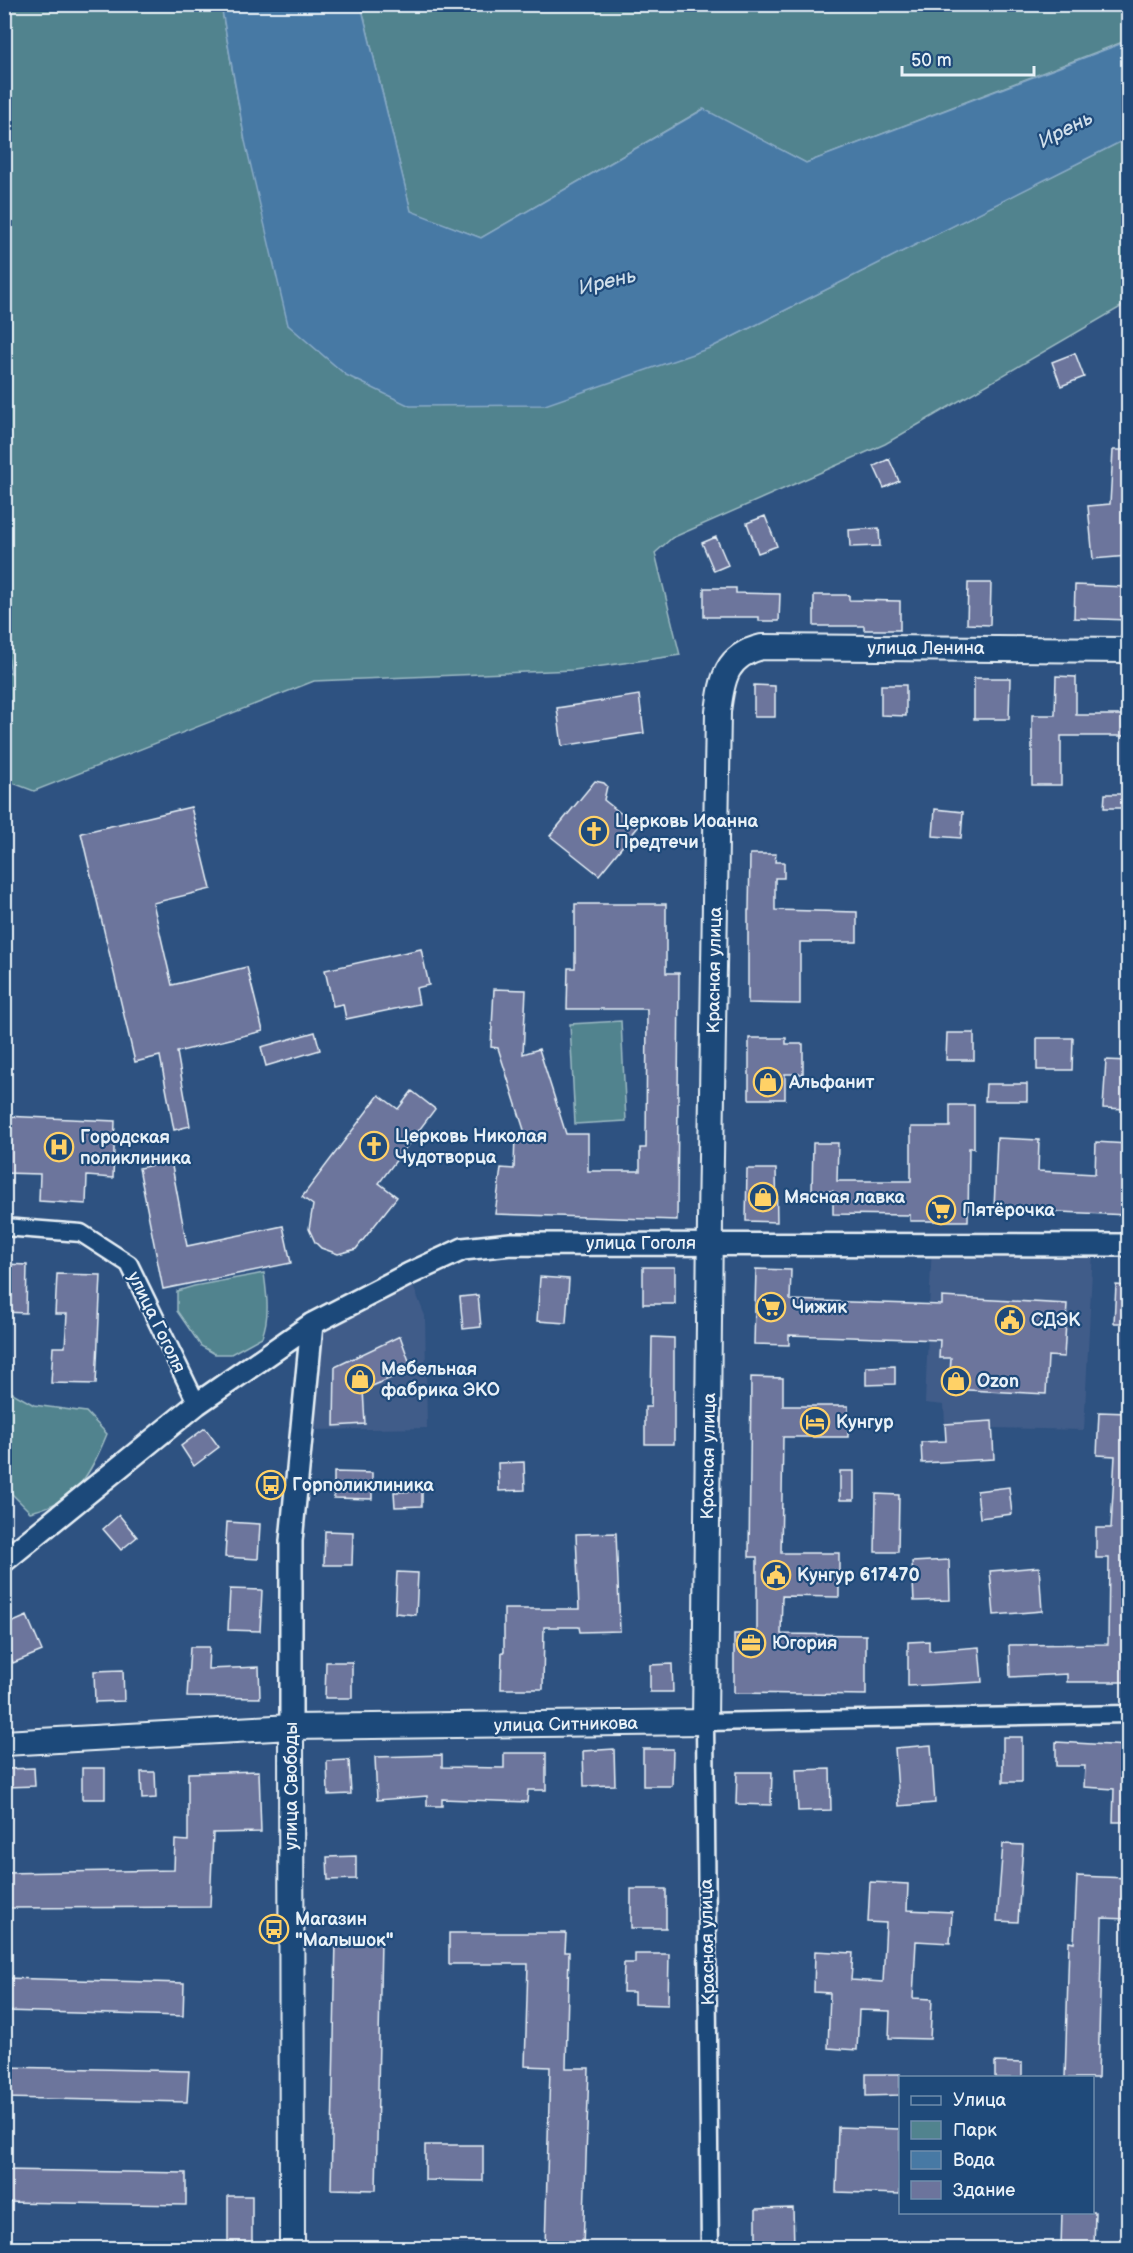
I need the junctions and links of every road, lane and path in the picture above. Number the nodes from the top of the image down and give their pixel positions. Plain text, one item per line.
1 (1128, 650) edge
2 (730, 665) joint
3 (4, 1227) edge
4 (710, 1243) junction
5 (1128, 1245) edge
6 (312, 1324) junction
7 (197, 1404) junction
8 (4, 1561) edge
9 (1128, 1714) edge
10 (705, 1722) junction
11 (291, 1727) junction
12 (4, 1743) edge
13 (292, 2248) edge
14 (710, 2248) edge

1 - 2 main road, улица Ленина
2 - 4 main road, Красная улица
3 - 7 street, улица Гоголя
4 - 5 street, улица Гоголя
4 - 6 street, улица Гоголя
4 - 10 main road, Красная улица
6 - 7 street, улица Гоголя
6 - 11 street, улица Свободы
7 - 8 street, улица Гоголя
9 - 10 street, улица Ситникова
10 - 11 main road, улица Ситникова
10 - 14 street, Красная улица
11 - 12 main road, улица Ситникова
11 - 13 main road, улица Свободы

